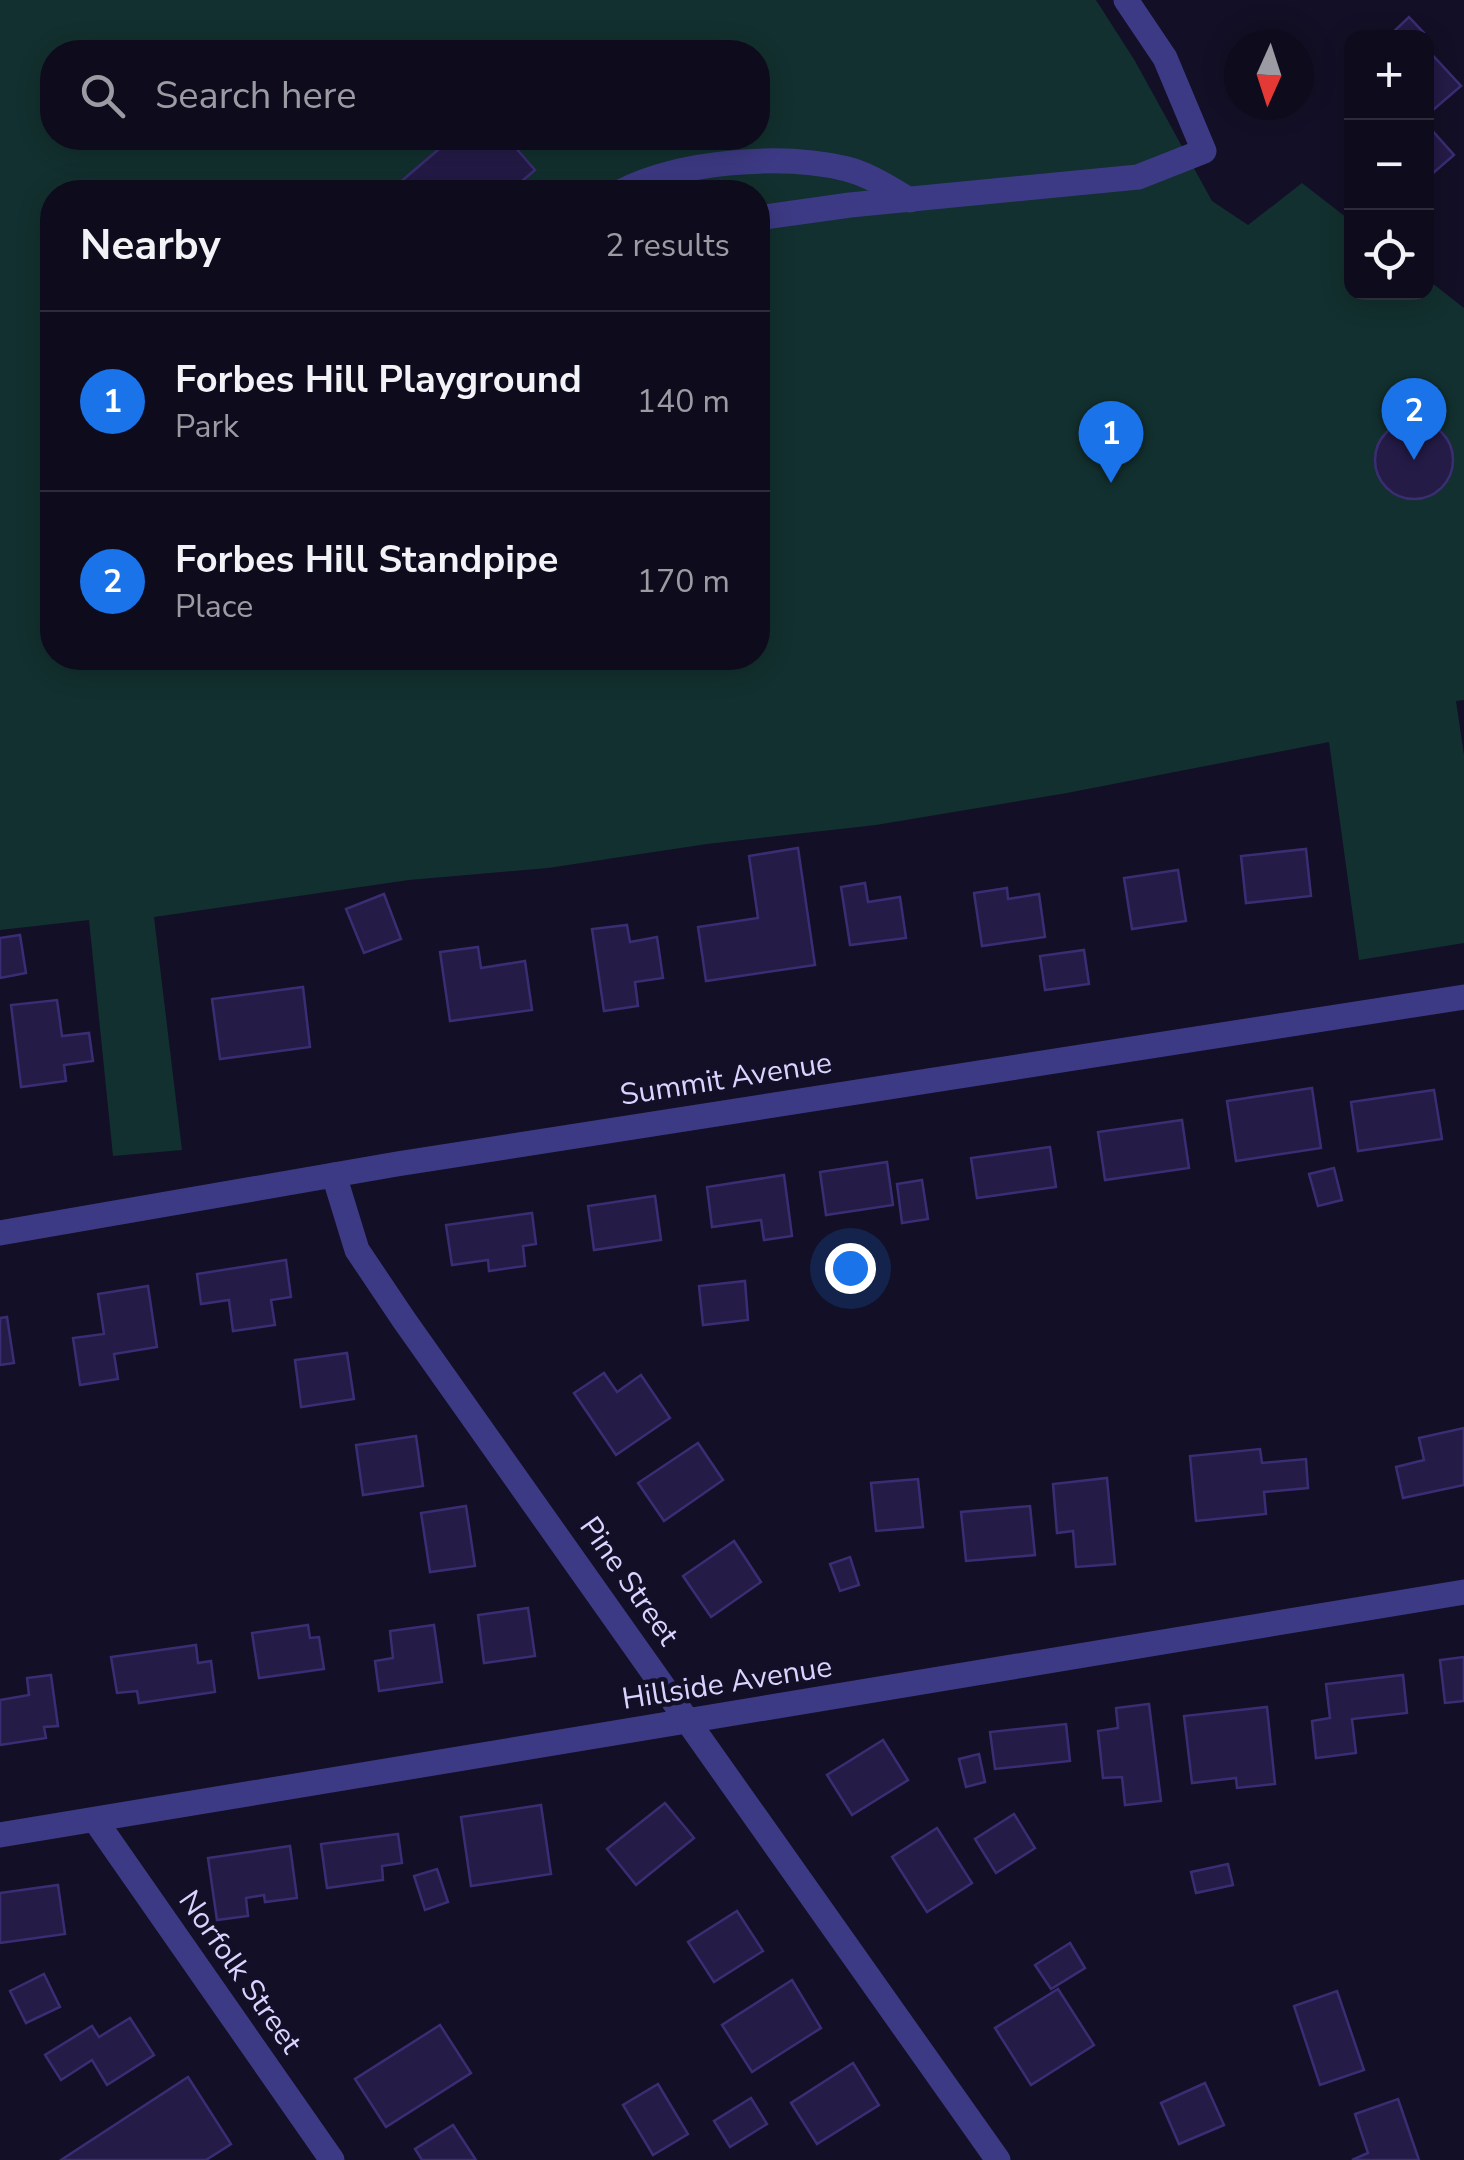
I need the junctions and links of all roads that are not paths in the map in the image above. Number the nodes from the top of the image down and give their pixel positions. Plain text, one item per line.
1 (1129, 1) edge
2 (649, 180) edge
3 (910, 200) junction
4 (770, 217) edge
5 (1464, 998) edge
6 (334, 1175) junction
7 (0, 1233) edge
8 (1464, 1592) edge
9 (689, 1723) junction
10 (95, 1820) junction
11 (0, 1835) edge
12 (332, 2160) edge
13 (998, 2160) edge

1 - 3 street
2 - 3 street
3 - 4 street
5 - 6 street, Summit Avenue
6 - 7 street, Summit Avenue
6 - 9 street, Pine Street
8 - 9 street, Hillside Avenue
9 - 10 street, Hillside Avenue
9 - 13 street, Pine Street
10 - 11 street, Hillside Avenue
10 - 12 street, Norfolk Street

